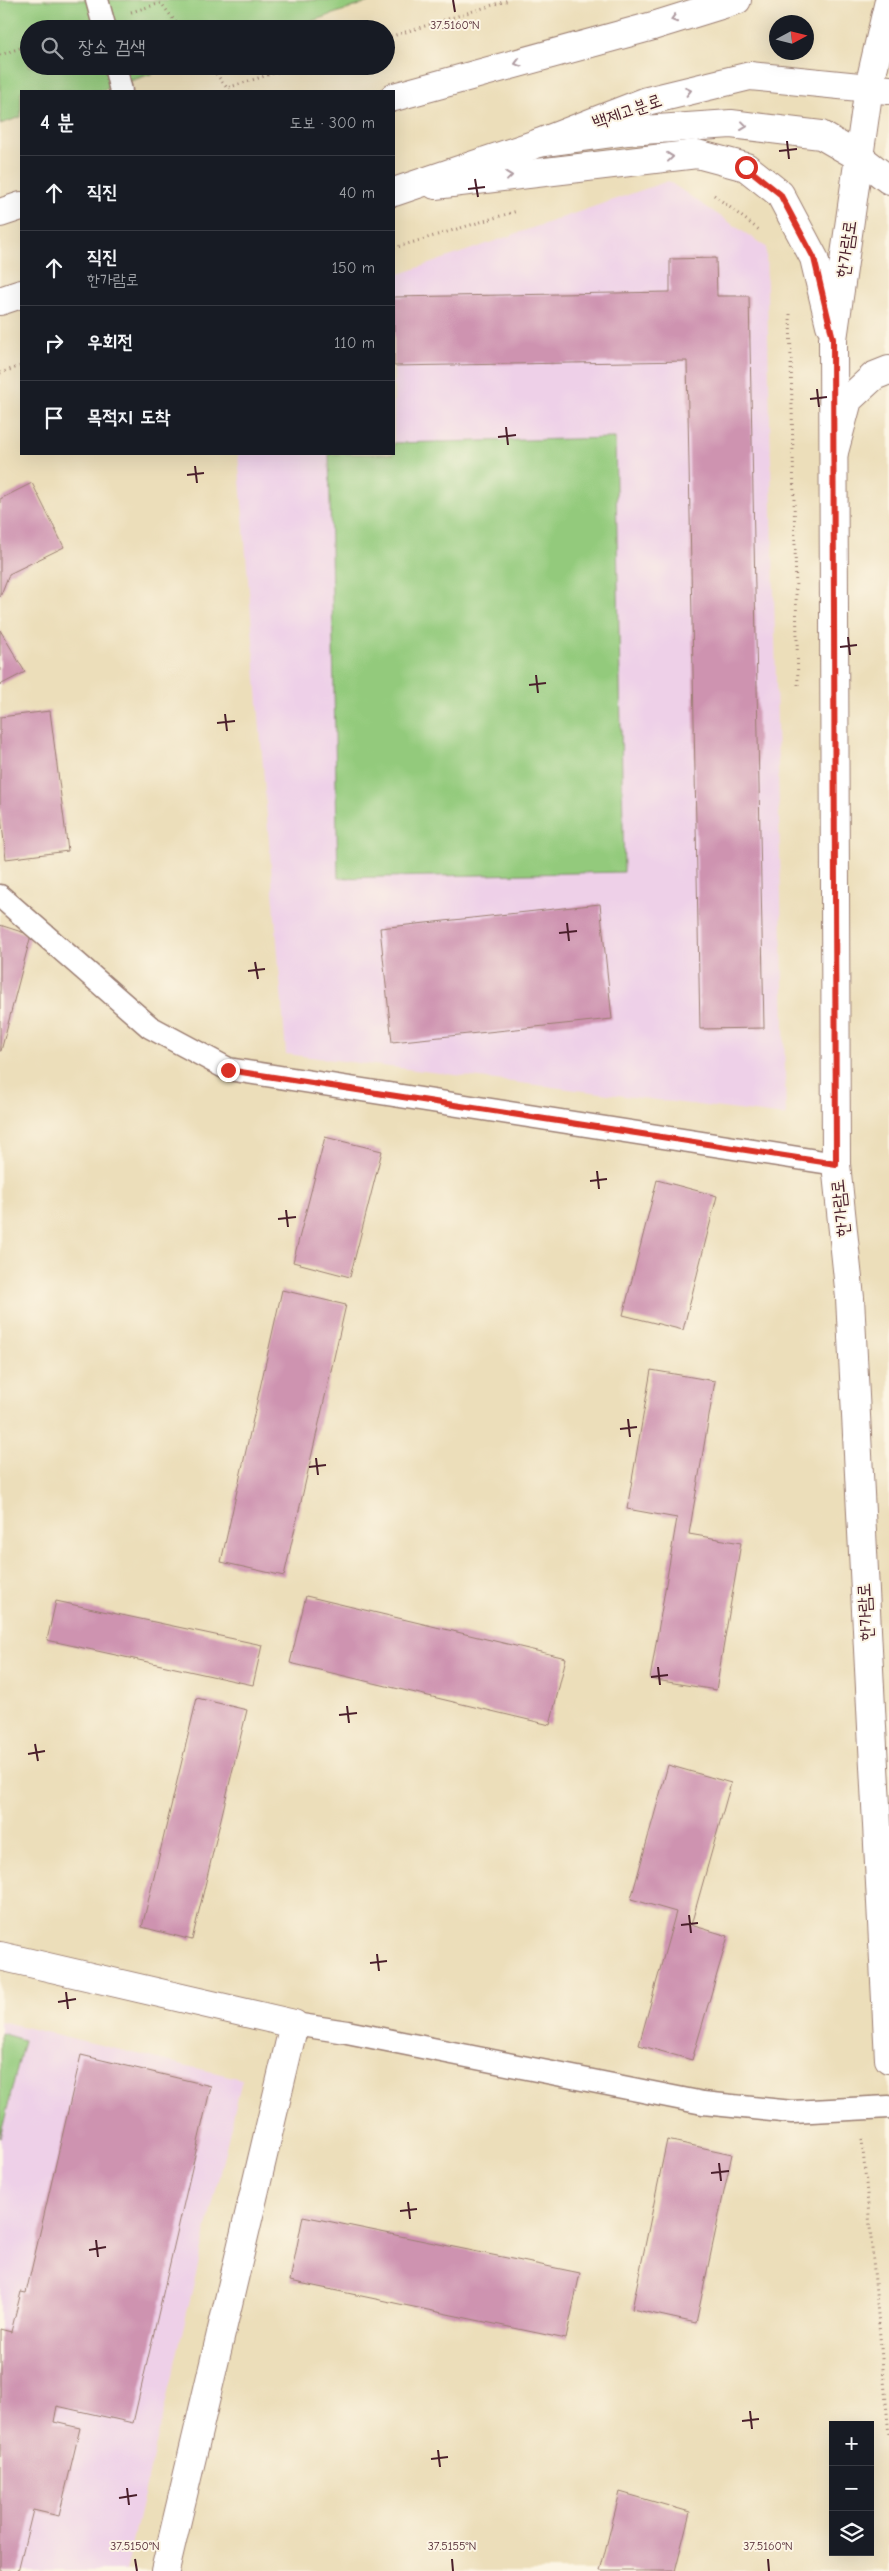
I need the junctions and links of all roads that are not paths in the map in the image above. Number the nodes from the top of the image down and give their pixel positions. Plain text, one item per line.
1 (97, 0) edge
2 (737, 0) edge
3 (889, 1) edge
4 (103, 20) edge
5 (117, 75) edge
6 (879, 89) edge
7 (121, 90) edge
8 (395, 97) edge
9 (539, 143) junction
10 (859, 157) junction
11 (889, 180) edge
12 (401, 190) edge
13 (20, 206) edge
14 (0, 213) edge
15 (20, 294) edge
16 (0, 301) edge
17 (833, 339) junction
18 (889, 370) edge
19 (834, 452) junction
20 (0, 896) edge
21 (836, 1164) junction
22 (0, 1956) edge
23 (294, 2024) junction
24 (889, 2059) edge
25 (889, 2107) edge
26 (165, 2571) edge

1 - 4 lane
2 -> 8 main road
3 - 6 main road, 한가람로
5 - 7 lane
9 -> 6 main road, 백제고분로
6 - 10 main road, 한가람로
9 -> 10 main road
9 - 12 main road, 백제고분로
10 - 11 main road
10 - 17 main road, 한가람로
12 -> 17 main road
13 - 14 main road
15 - 16 main road
17 - 19 main road, 한가람로
18 - 19 main road
19 - 21 main road, 한가람로
20 - 21 lane
21 - 24 main road, 한가람로
22 - 23 main road
23 - 25 lane
23 - 26 main road

